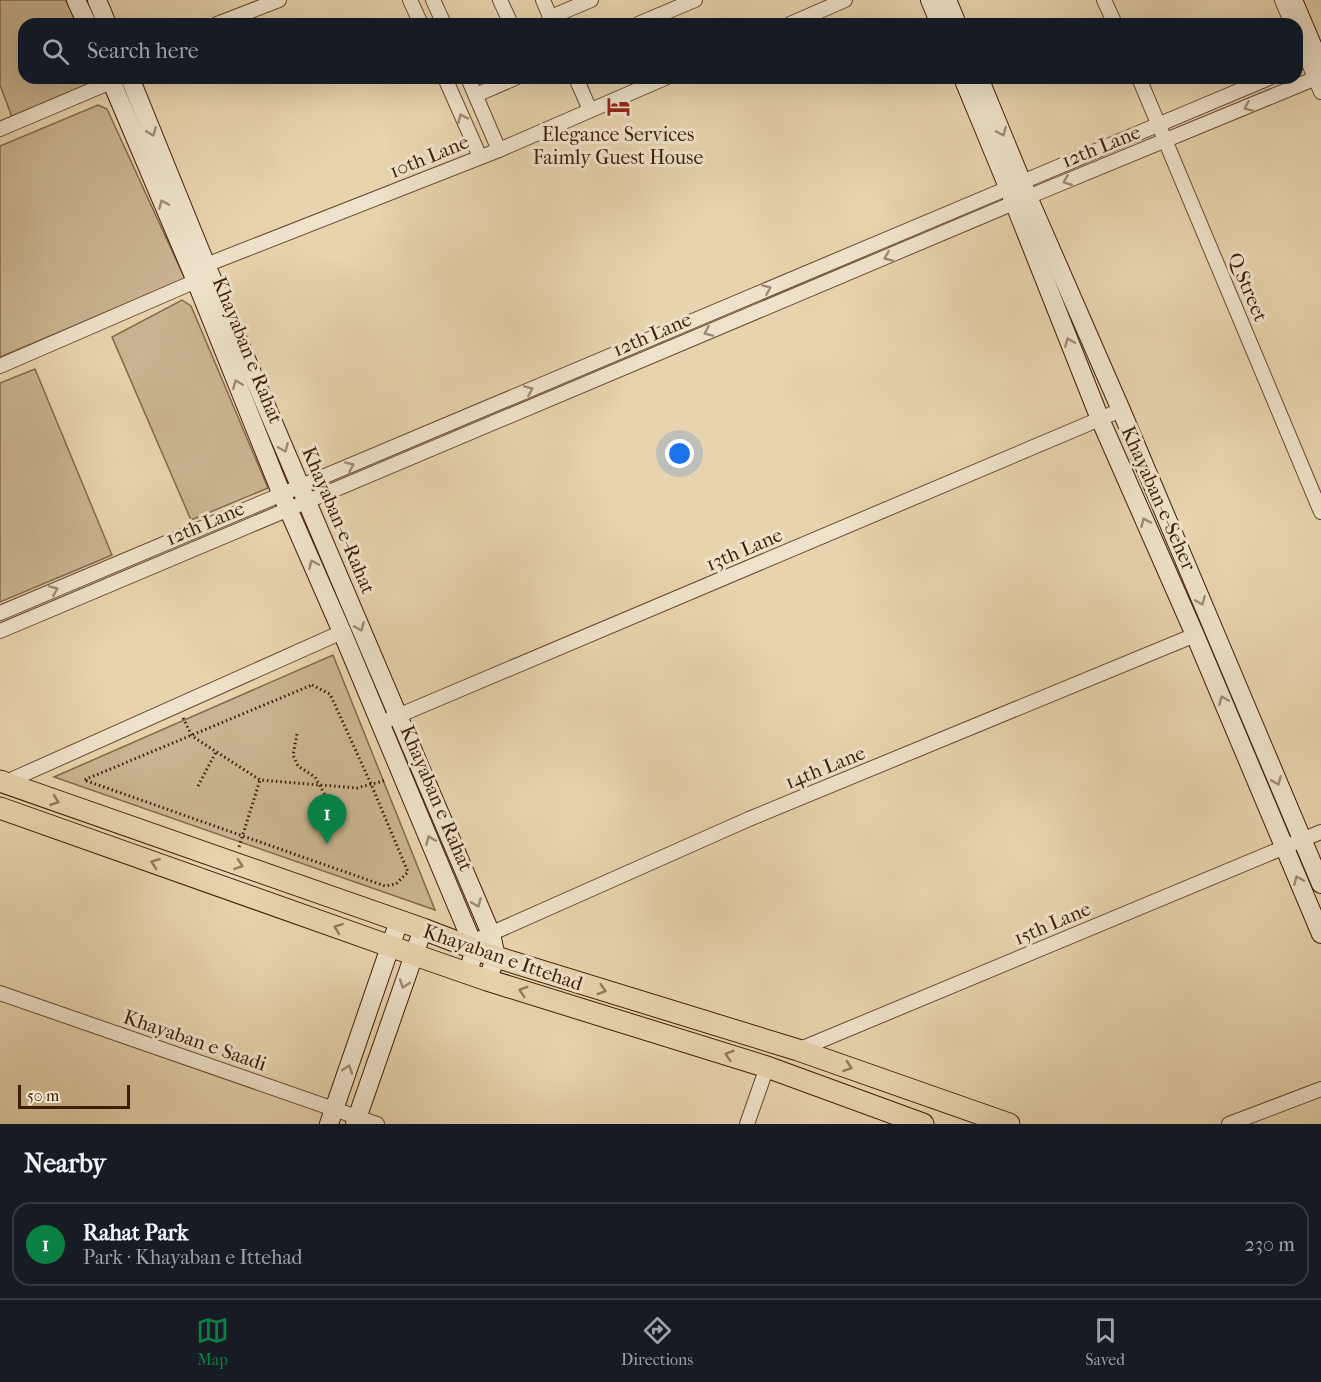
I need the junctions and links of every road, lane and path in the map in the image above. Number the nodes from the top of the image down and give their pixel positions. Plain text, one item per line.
1 (76, 0) edge
2 (97, 0) edge
3 (279, 0) edge
4 (410, 0) edge
5 (433, 0) edge
6 (500, 0) edge
7 (543, 0) edge
8 (591, 0) edge
9 (694, 0) edge
10 (845, 0) edge
11 (930, 0) edge
12 (947, 0) edge
13 (1104, 0) edge
14 (1282, 0) edge
15 (1293, 0) edge
16 (819, 5) edge
17 (84, 18) edge
18 (104, 18) edge
19 (233, 18) edge
20 (418, 18) edge
21 (441, 18) edge
22 (508, 18) edge
23 (551, 18) edge
24 (558, 18) edge
25 (652, 18) edge
26 (799, 18) edge
27 (938, 18) edge
28 (954, 18) edge
29 (1112, 18) edge
30 (1290, 18) edge
31 (1299, 18) edge
32 (1303, 31) edge
33 (1303, 46) edge
34 (1314, 66) edge
35 (101, 84) edge
36 (114, 84) edge
37 (132, 84) edge
38 (448, 84) edge
39 (471, 84) edge
40 (501, 84) edge
41 (579, 84) edge
42 (651, 84) edge
43 (966, 84) edge
44 (981, 84) edge
45 (1142, 84) edge
46 (1255, 84) edge
47 (1278, 84) edge
48 (1321, 92) edge
49 (476, 95) junction
50 (590, 110) junction
51 (1160, 125) junction
52 (0, 129) edge
53 (1166, 140) junction
54 (499, 150) junction
55 (480, 157) junction
56 (1018, 192) junction
57 (207, 266) junction
58 (196, 280) junction
59 (0, 366) edge
60 (1121, 410) junction
61 (1100, 419) junction
62 (303, 494) junction
63 (286, 502) junction
64 (1321, 512) edge
65 (0, 613) edge
66 (0, 631) edge
67 (342, 632) junction
68 (1195, 635) junction
69 (178, 705) junction
70 (389, 720) junction
71 (297, 734) dead end
72 (192, 736) junction
73 (216, 752) junction
74 (403, 776) junction
75 (260, 780) junction
76 (2, 782) edge
77 (371, 784) junction
78 (320, 785) junction
79 (198, 786) dead end
80 (0, 808) edge
81 (319, 823) dead end
82 (1321, 832) edge
83 (243, 836) junction
84 (1302, 841) junction
85 (1285, 848) junction
86 (234, 863) junction
87 (1321, 884) edge
88 (399, 921) junction
89 (423, 929) junction
90 (490, 934) junction
91 (1321, 934) edge
92 (474, 945) junction
93 (390, 946) junction
94 (414, 955) junction
95 (496, 957) junction
96 (468, 972) junction
97 (488, 980) junction
98 (0, 993) edge
99 (798, 1050) junction
100 (767, 1067) junction
101 (1321, 1089) edge
102 (332, 1116) edge
103 (356, 1120) edge
104 (377, 1124) edge
105 (747, 1124) edge
106 (923, 1124) edge
107 (1009, 1124) edge
108 (1229, 1124) edge

1 - 17 street
2 - 18 street
3 - 19 street
4 - 20 street
5 - 21 street
6 - 22 street
7 - 23 street
8 - 24 street
9 - 25 street
10 - 16 street
11 - 27 street
12 - 28 street
13 - 29 street
14 - 30 street
15 - 31 street
16 - 26 street
32 - 34 street
33 - 34 street
34 - 48 street
35 - 52 street
58 -> 36 street, Khayaban e Rahat
37 -> 57 street, Khayaban-e-Rahat
55 -> 38 street
39 - 49 street
40 - 49 street
41 - 50 street
42 - 50 street, 10th Lane
43 - 56 street, Khayaban-e-Seher
44 -> 56 street, Khayaban-e-Seher
45 - 51 street, Q Street
46 - 51 street, 12th Lane
47 -> 53 street, 12th Lane
49 - 54 street
50 - 54 street, 10th Lane
51 - 53 street, Q Street
51 - 56 street, 12th Lane
53 -> 56 street, 12th Lane
53 - 64 street, Q Street
54 - 55 street, 10th Lane
55 - 57 street, 10th Lane
56 - 60 street, Khayaban-e-Seher
61 -> 56 street, Khayaban-e-Seher
56 - 62 street, 12th Lane
57 -> 62 street, Khayaban-e-Rahat
58 - 59 street
63 -> 58 street, Khayaban e Rahat
60 - 61 street, 13th Lane
60 -> 84 street, Khayaban-e-Seher
68 -> 61 street, Khayaban-e-Seher
61 - 70 street, 13th Lane
62 - 63 street, 12th Lane
62 -> 70 street, Khayaban-e-Rahat
65 -> 63 street, 12th Lane
63 - 66 street, 12th Lane
67 -> 63 street, Khayaban e Rahat
67 - 69 street
67 - 70 street, Khayaban e Rahat
85 -> 68 street, Khayaban-e-Seher
68 - 90 street, 14th Lane
69 - 72 path
69 - 76 street
70 - 74 street, Khayaban e Rahat
70 -> 90 street, Khayaban-e-Rahat
71 - 78 path
72 - 73 path
72 - 77 path
72 - 83 path
73 - 75 path
73 - 79 path
74 - 77 path
92 -> 74 street, Khayaban e Rahat
75 - 78 path
75 - 83 path
76 -> 86 main road, Khayaban e Ittehad
77 - 78 path
77 - 83 path
78 - 81 path
93 -> 80 main road, Khayaban e Ittehad
82 - 84 street, 15th Lane
83 - 86 path
84 - 85 street, 15th Lane
84 - 87 street, Khayaban-e-Seher
91 -> 85 street, Khayaban-e-Seher
85 - 99 street, 15th Lane
86 -> 88 main road, Khayaban e Ittehad
88 - 89 main road, Khayaban e Ittehad
88 - 93 street
89 - 92 main road, Khayaban e Ittehad
89 - 94 street
90 - 92 street, 14th Lane
90 - 95 street, Khayaban-e-Rahat
92 - 95 main road, Khayaban e Ittehad
92 - 96 street
93 - 94 main road, Khayaban e Ittehad
102 -> 93 street
94 - 96 main road, Khayaban e Ittehad
94 -> 103 street
95 - 97 street
95 -> 99 main road, Khayaban e Ittehad
96 - 97 main road, Khayaban e Ittehad
100 -> 97 main road, Khayaban e Ittehad
98 - 102 street, Khayaban e Saadi
99 -> 107 main road, Khayaban e Ittehad
100 - 105 street
100 - 106 main road, Khayaban e Ittehad
101 - 108 street
102 - 103 street, Khayaban e Saadi
103 - 104 street, Khayaban e Saadi

